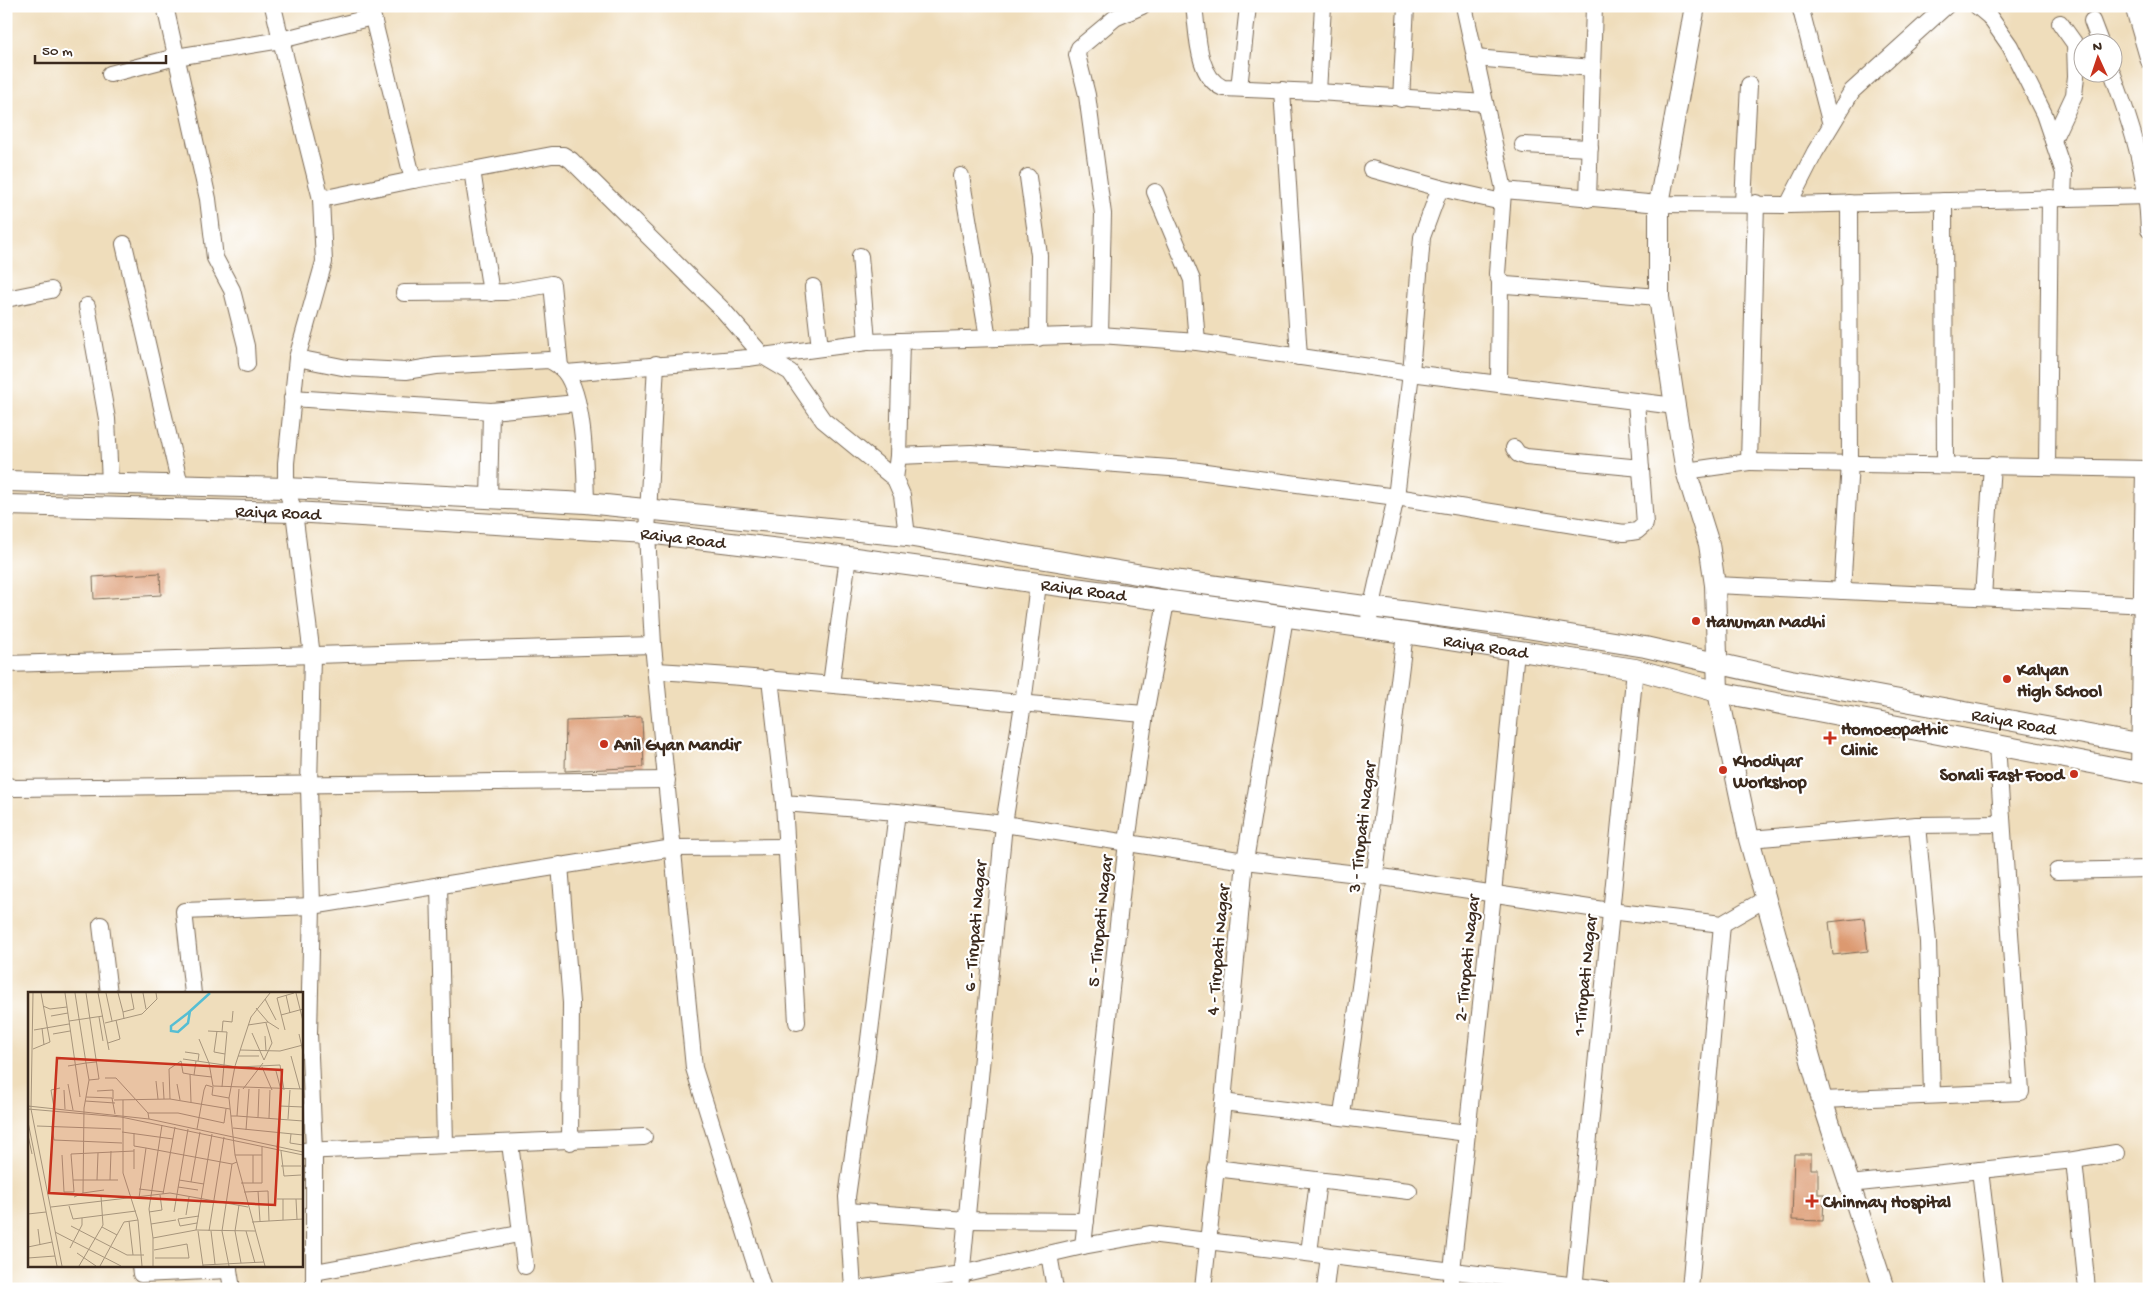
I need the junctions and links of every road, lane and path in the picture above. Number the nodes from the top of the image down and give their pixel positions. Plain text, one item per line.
1 (165, 6) edge
2 (273, 6) edge
3 (1142, 6) edge
4 (1194, 6) edge
5 (1248, 6) edge
6 (1323, 6) edge
7 (1406, 6) edge
8 (1464, 6) edge
9 (1594, 6) edge
10 (1695, 6) edge
11 (1800, 6) edge
12 (1946, 6) edge
13 (1977, 6) edge
14 (2133, 6) edge
15 (371, 12) edge
16 (2092, 21) dead end
17 (2060, 23) dead end
18 (2096, 32) edge
19 (280, 40) junction
20 (176, 57) junction
21 (1475, 58) junction
22 (2149, 61) edge
23 (1592, 68) junction
24 (110, 74) dead end
25 (2116, 82) edge
26 (1749, 85) dead end
27 (1239, 88) junction
28 (1282, 90) junction
29 (1318, 92) junction
30 (1401, 99) junction
31 (1485, 103) junction
32 (1831, 125) junction
33 (2053, 140) junction
34 (1522, 145) dead end
35 (1590, 148) junction
36 (1371, 169) dead end
37 (472, 170) junction
38 (961, 176) dead end
39 (1028, 177) dead end
40 (413, 180) junction
41 (1440, 188) junction
42 (1155, 192) dead end
43 (1503, 196) junction
44 (2148, 196) edge
45 (1588, 198) junction
46 (2057, 198) junction
47 (320, 199) junction
48 (1944, 201) junction
49 (1749, 203) junction
50 (1659, 204) junction
51 (1849, 204) junction
52 (1788, 205) junction
53 (2149, 230) edge
54 (124, 244) dead end
55 (860, 256) dead end
56 (1500, 281) junction
57 (813, 287) dead end
58 (51, 290) dead end
59 (404, 293) dead end
60 (491, 293) junction
61 (1659, 297) junction
62 (6, 299) edge
63 (87, 306) dead end
64 (1100, 335) junction
65 (988, 338) junction
66 (1038, 338) junction
67 (902, 341) junction
68 (867, 342) junction
69 (1197, 342) junction
70 (820, 348) junction
71 (763, 356) junction
72 (1300, 357) junction
73 (297, 358) junction
74 (247, 364) dead end
75 (656, 364) junction
76 (563, 370) junction
77 (1411, 373) junction
78 (1499, 384) junction
79 (292, 398) junction
80 (1636, 401) junction
81 (577, 404) junction
82 (1675, 406) junction
83 (492, 411) junction
84 (1514, 448) dead end
85 (898, 456) junction
86 (1749, 462) junction
87 (1850, 463) junction
88 (1945, 464) junction
89 (1992, 465) junction
90 (2047, 466) junction
91 (1641, 468) junction
92 (2146, 469) edge
93 (1686, 471) junction
94 (895, 479) junction
95 (6, 481) edge
96 (110, 484) junction
97 (180, 485) junction
98 (286, 488) junction
99 (1396, 496) junction
100 (489, 499) junction
101 (586, 503) junction
102 (6, 504) edge
103 (649, 508) junction
104 (294, 512) junction
105 (646, 533) junction
106 (907, 536) junction
107 (848, 557) junction
108 (1038, 584) junction
109 (1715, 585) junction
110 (1842, 591) junction
111 (1983, 597) junction
112 (1166, 602) junction
113 (2146, 605) edge
114 (1372, 606) junction
115 (1285, 617) junction
116 (1368, 629) junction
117 (1405, 634) junction
118 (653, 645) junction
119 (1516, 650) junction
120 (312, 656) junction
121 (1717, 662) junction
122 (6, 664) edge
123 (1635, 668) junction
124 (657, 671) junction
125 (770, 678) junction
126 (831, 684) junction
127 (1718, 692) junction
128 (1023, 704) junction
129 (1145, 714) junction
130 (1997, 745) junction
131 (2145, 746) edge
132 (2144, 773) edge
133 (667, 780) junction
134 (6, 785) edge
135 (309, 786) junction
136 (784, 803) junction
137 (897, 812) junction
138 (1004, 824) junction
139 (2001, 824) junction
140 (1918, 825) junction
141 (1749, 839) junction
142 (1127, 842) junction
143 (786, 847) junction
144 (673, 848) junction
145 (1245, 861) junction
146 (560, 866) junction
147 (2149, 869) edge
148 (2057, 871) dead end
149 (1375, 876) junction
150 (440, 885) junction
151 (1493, 894) junction
152 (1767, 898) junction
153 (312, 906) junction
154 (1610, 911) junction
155 (1722, 924) junction
156 (101, 925) dead end
157 (109, 992) edge
158 (193, 992) edge
159 (797, 1022) dead end
160 (305, 1033) edge
161 (1932, 1095) junction
162 (1822, 1100) junction
163 (1223, 1102) junction
164 (1342, 1115) junction
165 (1467, 1133) junction
166 (644, 1137) dead end
167 (570, 1142) junction
168 (510, 1143) junction
169 (445, 1144) junction
170 (308, 1151) edge
171 (2116, 1153) dead end
172 (2074, 1160) junction
173 (1215, 1168) junction
174 (1980, 1170) junction
175 (1318, 1180) junction
176 (1850, 1184) junction
177 (1409, 1191) dead end
178 (848, 1211) junction
179 (966, 1220) junction
180 (1086, 1221) junction
181 (519, 1234) junction
182 (1206, 1241) junction
183 (1083, 1246) junction
184 (1309, 1253) junction
185 (1049, 1254) junction
186 (1329, 1256) junction
187 (525, 1266) dead end
188 (140, 1268) edge
189 (229, 1268) edge
190 (1452, 1270) junction
191 (315, 1272) junction
192 (960, 1281) edge
193 (1574, 1287) edge
194 (232, 1289) edge
195 (314, 1289) edge
196 (763, 1289) edge
197 (853, 1289) edge
198 (858, 1289) edge
199 (1055, 1289) edge
200 (1203, 1289) edge
201 (1326, 1289) edge
202 (1450, 1289) edge
203 (1602, 1289) edge
204 (1690, 1289) edge
205 (1884, 1289) edge
206 (1994, 1289) edge
207 (2087, 1289) edge

1 - 20 street
2 - 19 street
3 - 64 street
4 - 27 street
5 - 27 street
6 - 29 street
7 - 30 street
8 - 21 street
9 - 23 street
10 - 50 street
11 - 32 street
12 - 32 street
13 - 33 street
14 - 22 street
15 - 19 street
15 - 40 street
16 - 18 street
17 - 33 street
19 - 20 street
19 - 47 street
20 - 24 street
20 - 74 street
21 - 23 street
21 - 31 street
23 - 35 street
25 - 44 street
26 - 49 street
27 - 28 street
28 - 29 street
28 - 72 street
29 - 30 street
30 - 31 street
31 - 43 street
32 - 52 street
33 - 46 street
34 - 35 street
35 - 45 street
36 - 41 street
37 - 40 street
37 - 60 street
37 - 71 street
38 - 65 street
39 - 66 street
40 - 47 street
41 - 43 street
41 - 77 street
42 - 69 street
43 - 45 street
43 - 56 street
44 - 46 street
44 - 53 street
45 - 50 street
46 - 48 street
46 - 90 street
47 - 73 street
48 - 51 street
48 - 88 street
49 - 50 street
49 - 52 street
49 - 86 street
50 - 61 street
51 - 52 street
51 - 87 street
54 - 97 street
55 - 68 street
56 - 61 street
56 - 78 street
57 - 70 street
58 - 62 street
59 - 60 street
60 - 76 street
61 - 82 street
63 - 96 street
64 - 66 street
64 - 69 street
65 - 66 street
65 - 67 street
67 - 68 street
67 - 85 street
68 - 70 street
69 - 72 street
70 - 71 street
71 - 75 street
71 - 94 street
72 - 77 street
73 - 76 street
73 - 79 street
75 - 76 street
75 - 103 street
76 - 81 street
77 - 78 street
77 - 99 street
78 - 80 street
79 - 83 street
79 - 98 street
80 - 82 street
80 - 91 street
81 - 83 street
81 - 101 street
82 - 93 street
83 - 100 street
84 - 91 street
85 - 94 street
85 - 99 street
86 - 87 street
86 - 93 street
87 - 88 street
87 - 110 street
88 - 89 street
89 - 90 street
89 - 111 street
90 - 92 street
91 - 99 street
92 - 113 street
93 - 109 street
94 - 106 street
95 - 96 street, Raiya Road
96 - 97 street, Raiya Road
97 - 98 street, Raiya Road
98 - 100 street, Raiya Road
98 - 104 street
99 - 114 street
100 - 101 street, Raiya Road
101 - 103 street, Raiya Road
102 - 104 street, Raiya Road
103 - 105 street
103 - 106 street, Raiya Road
104 - 105 street, Raiya Road
104 - 120 street
105 - 107 street, Raiya Road
105 - 118 street
106 - 114 street, Raiya Road
107 - 108 street, Raiya Road
107 - 126 street
108 - 112 street, Raiya Road
108 - 128 street, 6 - Tirupati Nagar
109 - 110 street
109 - 121 street
110 - 111 street
111 - 113 street
112 - 115 street, Raiya Road
112 - 129 street, 5 - Tirupati Nagar
113 - 131 street
114 - 116 street
114 - 121 street, Raiya Road
115 - 116 street, Raiya Road
115 - 145 street, 4 - Tirupati Nagar
116 - 117 street, Raiya Road
117 - 119 street, Raiya Road
117 - 149 street, 3 - Tirupati Nagar
118 - 120 street
118 - 124 street
119 - 123 street, Raiya Road
119 - 151 street, 2- Tirupati Nagar
120 - 122 street
120 - 135 street
121 - 127 street
121 - 131 street, Raiya Road
123 - 127 street, Raiya Road
123 - 154 street, 1-Tirupati Nagar
124 - 125 street
124 - 133 street
125 - 126 street
125 - 136 street
126 - 128 street
127 - 130 street, Raiya Road
127 - 141 street
128 - 129 street
128 - 138 street, 6 - Tirupati Nagar
129 - 142 street, 5 - Tirupati Nagar
130 - 132 street, Raiya Road
130 - 139 street
131 - 132 street
133 - 135 street
133 - 144 street
134 - 135 street
135 - 153 street
136 - 137 street
136 - 143 street
137 - 138 street
137 - 178 street
138 - 142 street
138 - 179 street, 6 - Tirupati Nagar
139 - 140 street
139 - 161 street
140 - 141 street
140 - 161 street
141 - 152 street
142 - 145 street
142 - 180 street, 5 - Tirupati Nagar
143 - 144 street
143 - 159 street
144 - 146 street
144 - 196 street
145 - 149 street
145 - 163 street, 4 - Tirupati Nagar
146 - 150 street
146 - 167 street
147 - 148 street
149 - 151 street
149 - 164 street, 3 - Tirupati Nagar
150 - 153 street
150 - 169 street
151 - 154 street
151 - 165 street, 2- Tirupati Nagar
152 - 155 street
152 - 162 street
153 - 158 street
153 - 160 street
154 - 155 street
154 - 193 street, 1-Tirupati Nagar
155 - 204 street
156 - 157 street
160 - 170 street
161 - 162 street
162 - 176 street
163 - 164 street
163 - 173 street, 4 - Tirupati Nagar
164 - 165 street
165 - 190 street, 2- Tirupati Nagar
166 - 167 street
167 - 168 street
168 - 169 street
168 - 181 street
169 - 170 street
170 - 191 street
171 - 172 street
172 - 174 street
172 - 207 street
173 - 175 street
173 - 182 street, 4 - Tirupati Nagar
174 - 176 street
174 - 206 street
175 - 177 street
175 - 184 street
176 - 205 street
178 - 179 street
178 - 197 street
179 - 180 street
179 - 192 street, 6 - Tirupati Nagar
180 - 183 street, 5 - Tirupati Nagar
181 - 187 street
181 - 191 street
182 - 183 street
182 - 184 street
182 - 200 street, 4 - Tirupati Nagar
183 - 185 street
184 - 186 street
185 - 192 street
185 - 199 street
186 - 190 street
186 - 201 street
188 - 189 street
189 - 194 street
190 - 193 street
190 - 202 street, 2- Tirupati Nagar
191 - 195 street
192 - 198 street
193 - 203 street

